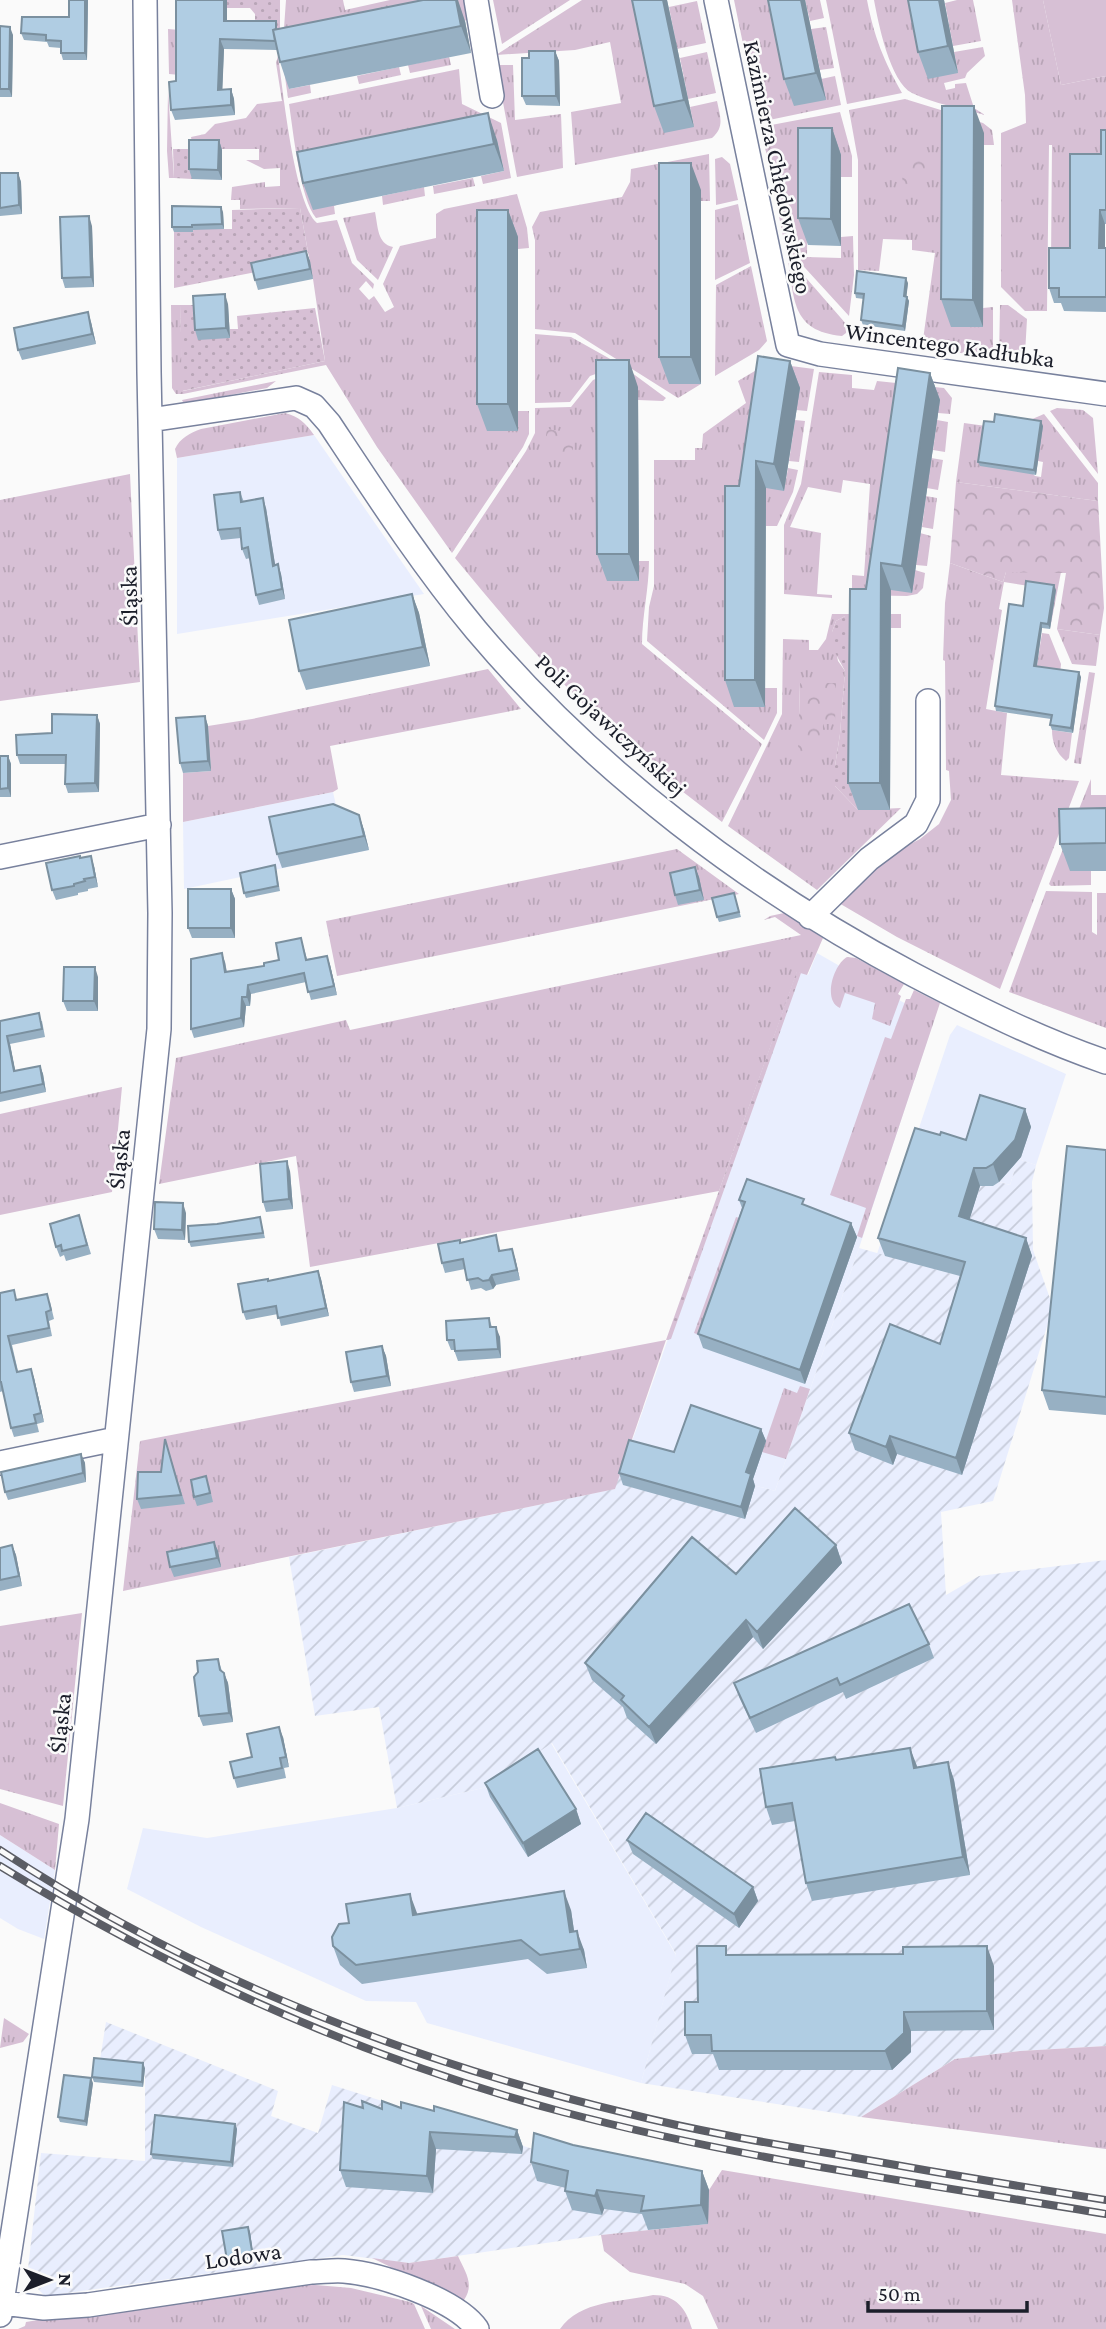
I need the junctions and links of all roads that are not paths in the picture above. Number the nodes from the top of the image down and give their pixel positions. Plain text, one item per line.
1 (145, 0) edge
2 (476, 0) edge
3 (716, 0) edge
4 (492, 96) dead end
5 (788, 345) joint
6 (1106, 394) edge
7 (150, 420) junction
8 (928, 701) dead end
9 (159, 825) junction
10 (0, 857) edge
11 (810, 917) junction
12 (1106, 1062) edge
13 (116, 1439) junction
14 (0, 1463) edge
15 (1, 2309) edge
16 (477, 2329) edge

1 - 7 street, Śląska
2 - 4 street
3 - 5 street, Kazimierza Chłędowskiego
5 - 6 street, Wincentego Kadłubka
7 - 9 street, Śląska
7 - 11 street, Poli Gojawiczyńskiej
8 - 11 street
9 - 10 street
9 - 13 street, Śląska
11 - 12 street, Poli Gojawiczyńskiej
13 - 14 street
13 - 15 street, Śląska
15 - 16 street, Lodowa

